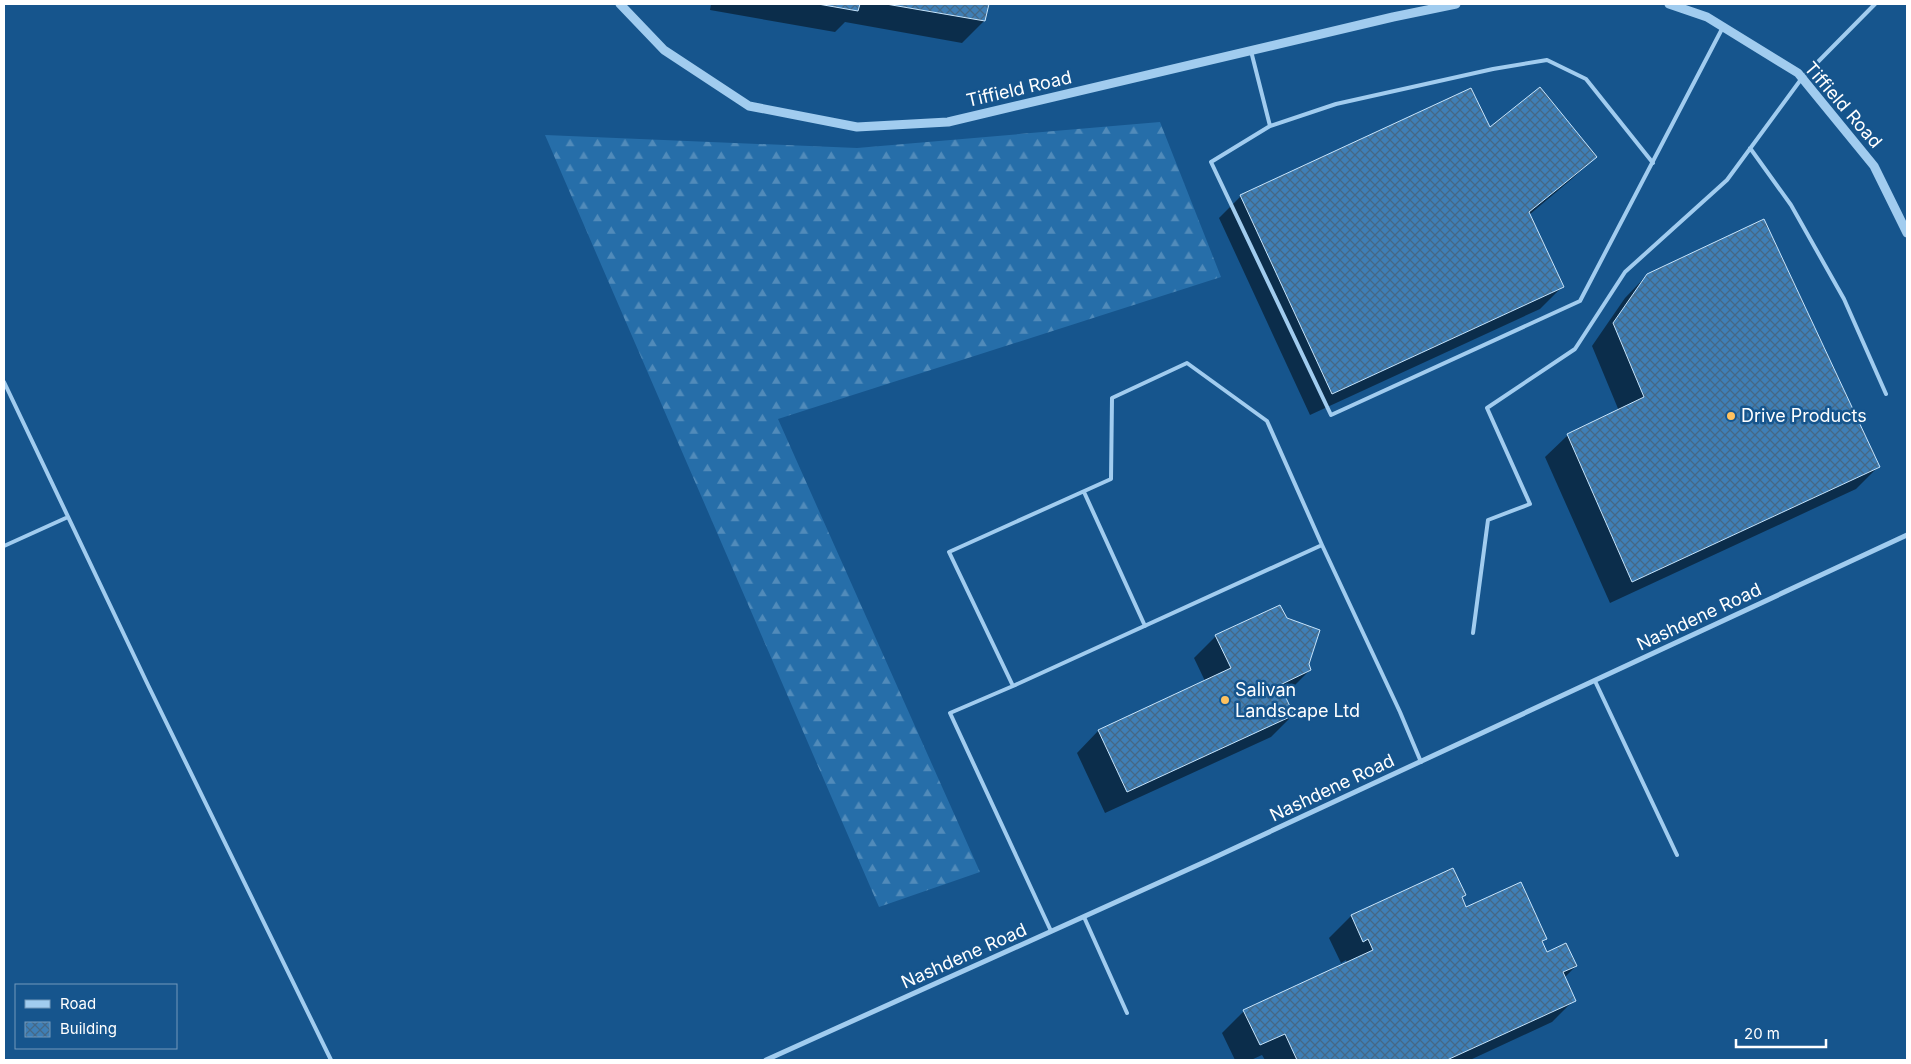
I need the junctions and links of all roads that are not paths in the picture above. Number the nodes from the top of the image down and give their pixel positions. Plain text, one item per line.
1 (620, 4) edge
2 (1451, 4) edge
3 (1668, 4) edge
4 (1874, 5) edge
5 (1722, 27) junction
6 (1251, 50) junction
7 (1802, 78) junction
8 (1270, 126) junction
9 (1750, 148) junction
10 (1653, 163) junction
11 (1904, 219) edge
12 (1907, 233) edge
13 (4, 382) edge
14 (1886, 394) dead end
15 (1084, 492) junction
16 (68, 516) junction
17 (1907, 534) edge
18 (1322, 544) junction
19 (4, 546) edge
20 (1145, 626) junction
21 (1473, 633) dead end
22 (1595, 681) junction
23 (1013, 686) junction
24 (1421, 762) junction
25 (1677, 855) dead end
26 (1084, 917) junction
27 (1051, 931) junction
28 (1127, 1012) dead end
29 (330, 1060) edge
30 (766, 1060) edge

1 - 6 street, Tiffield Road
2 - 6 street, Tiffield Road
3 - 5 street, Tiffield Road
4 - 7 lane
5 - 7 street, Tiffield Road
5 - 10 lane
6 - 8 lane
7 - 9 lane
7 - 11 street, Tiffield Road
8 - 10 lane
8 - 10 lane
9 - 14 lane
9 - 21 lane
11 - 12 street, Tiffield Road
13 - 16 lane
15 - 18 lane
15 - 20 lane
15 - 23 lane
16 - 19 lane
16 - 29 lane
17 - 22 street, Nashdene Road
18 - 20 lane
18 - 24 lane
20 - 23 lane
22 - 24 street, Nashdene Road
22 - 25 lane
23 - 27 lane
24 - 26 street, Nashdene Road
26 - 27 street, Nashdene Road
26 - 28 lane
27 - 30 street, Nashdene Road

